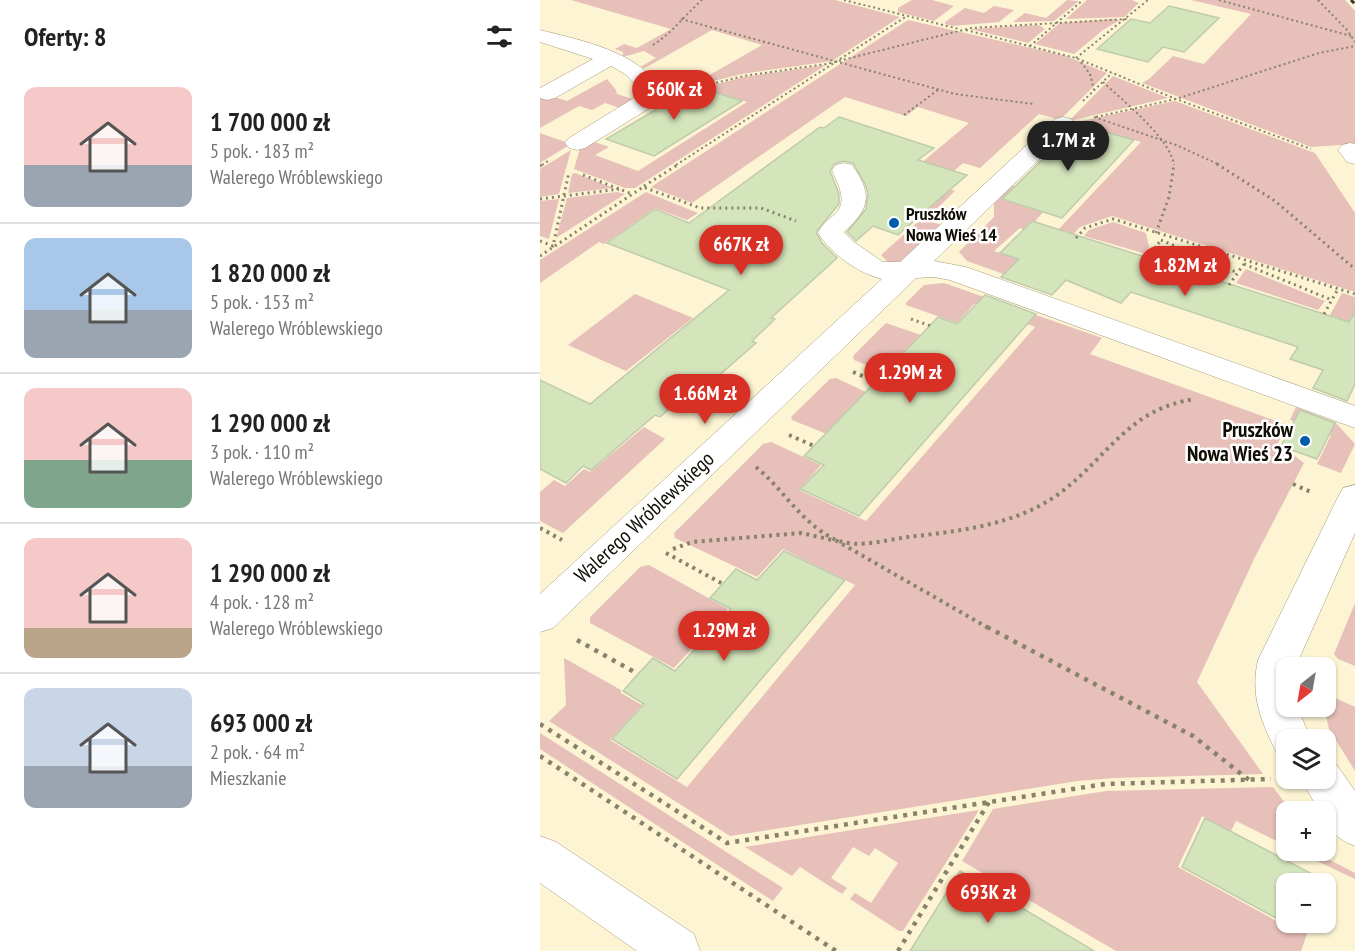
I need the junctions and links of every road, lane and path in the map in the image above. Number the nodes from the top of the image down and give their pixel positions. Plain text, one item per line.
1 (702, 0) edge
2 (844, 0) edge
3 (1083, 0) edge
4 (1148, 0) edge
5 (1218, 0) edge
6 (1318, 0) edge
7 (907, 16) junction
8 (681, 19) junction
9 (1127, 19) junction
10 (1058, 22) junction
11 (962, 30) junction
12 (540, 36) edge
13 (1351, 36) junction
14 (1355, 44) edge
15 (1030, 46) junction
16 (646, 47) dead end
17 (610, 58) junction
18 (1076, 58) junction
19 (837, 61) junction
20 (1103, 82) dead end
21 (939, 89) junction
22 (1094, 90) dead end
23 (680, 91) dead end
24 (547, 93) dead end
25 (1176, 99) junction
26 (1036, 104) dead end
27 (1131, 109) junction
28 (904, 115) dead end
29 (1094, 117) junction
30 (1073, 119) joint
31 (1158, 139) junction
32 (577, 143) dead end
33 (1311, 149) dead end
34 (844, 170) dead end
35 (643, 187) junction
36 (619, 189) junction
37 (633, 194) junction
38 (563, 196) junction
39 (540, 199) edge
40 (831, 232) junction
41 (1156, 233) junction
42 (1165, 236) junction
43 (1076, 238) dead end
44 (1161, 240) junction
45 (540, 241) edge
46 (553, 246) junction
47 (540, 256) edge
48 (1147, 258) dead end
49 (1245, 263) junction
50 (1355, 269) edge
51 (908, 270) junction
52 (1238, 273) junction
53 (1229, 285) dead end
54 (1338, 289) junction
55 (1355, 294) edge
56 (1332, 300) junction
57 (1324, 314) dead end
58 (1231, 372) junction
59 (1355, 417) edge
60 (783, 432) dead end
61 (814, 446) dead end
62 (750, 462) dead end
63 (1355, 497) edge
64 (540, 528) edge
65 (563, 540) dead end
66 (837, 541) junction
67 (658, 549) dead end
68 (665, 552) junction
69 (723, 584) dead end
70 (542, 611) edge
71 (572, 638) dead end
72 (638, 674) dead end
73 (540, 724) edge
74 (1286, 729) edge
75 (540, 756) edge
76 (1271, 779) dead end
77 (1250, 780) junction
78 (1328, 789) edge
79 (989, 802) junction
80 (1355, 826) edge
81 (540, 857) edge
82 (677, 951) edge
83 (837, 951) edge
84 (898, 951) edge

1 - 8 path
2 - 7 path
3 - 10 path
4 - 9 path
5 - 13 path
6 - 13 path
7 - 11 path
7 - 19 path
8 - 16 path
8 - 19 path
9 - 10 path
9 - 18 path
10 - 11 path
10 - 15 path
11 - 15 path
11 - 19 path
12 - 17 street
13 - 14 path
14 - 25 path
15 - 18 path
17 - 24 street
17 - 32 street
18 - 22 path
18 - 25 path
19 - 21 path
19 - 23 path
19 - 35 path
20 - 27 path
21 - 26 path
21 - 28 path
25 - 27 path
25 - 33 path
27 - 29 path
27 - 31 path
29 - 30 path
29 - 31 path
30 - 51 street, Walerego Wróblewskiego
31 - 41 path
31 - 50 path
34 - 40 street
35 - 37 path
35 - 40 path
36 - 37 path
36 - 38 path
36 - 38 path
37 - 46 path
38 - 39 path
38 - 46 path
40 - 51 street
41 - 42 path
41 - 43 path
42 - 44 path
42 - 49 path
44 - 48 path
44 - 52 path
45 - 46 path
46 - 47 path
49 - 52 path
49 - 54 path
49 - 56 path
51 - 58 street
51 - 70 street, Walerego Wróblewskiego
52 - 53 path
54 - 55 path
54 - 56 path
56 - 57 path
58 - 59 street
58 - 66 path
60 - 61 path
62 - 66 path
63 - 74 street
64 - 65 path
66 - 68 path
66 - 77 path
67 - 68 path
68 - 69 path
71 - 72 path
73 - 79 path
75 - 83 path
76 - 77 path
77 - 79 path
78 - 80 street
79 - 84 path
81 - 82 street

